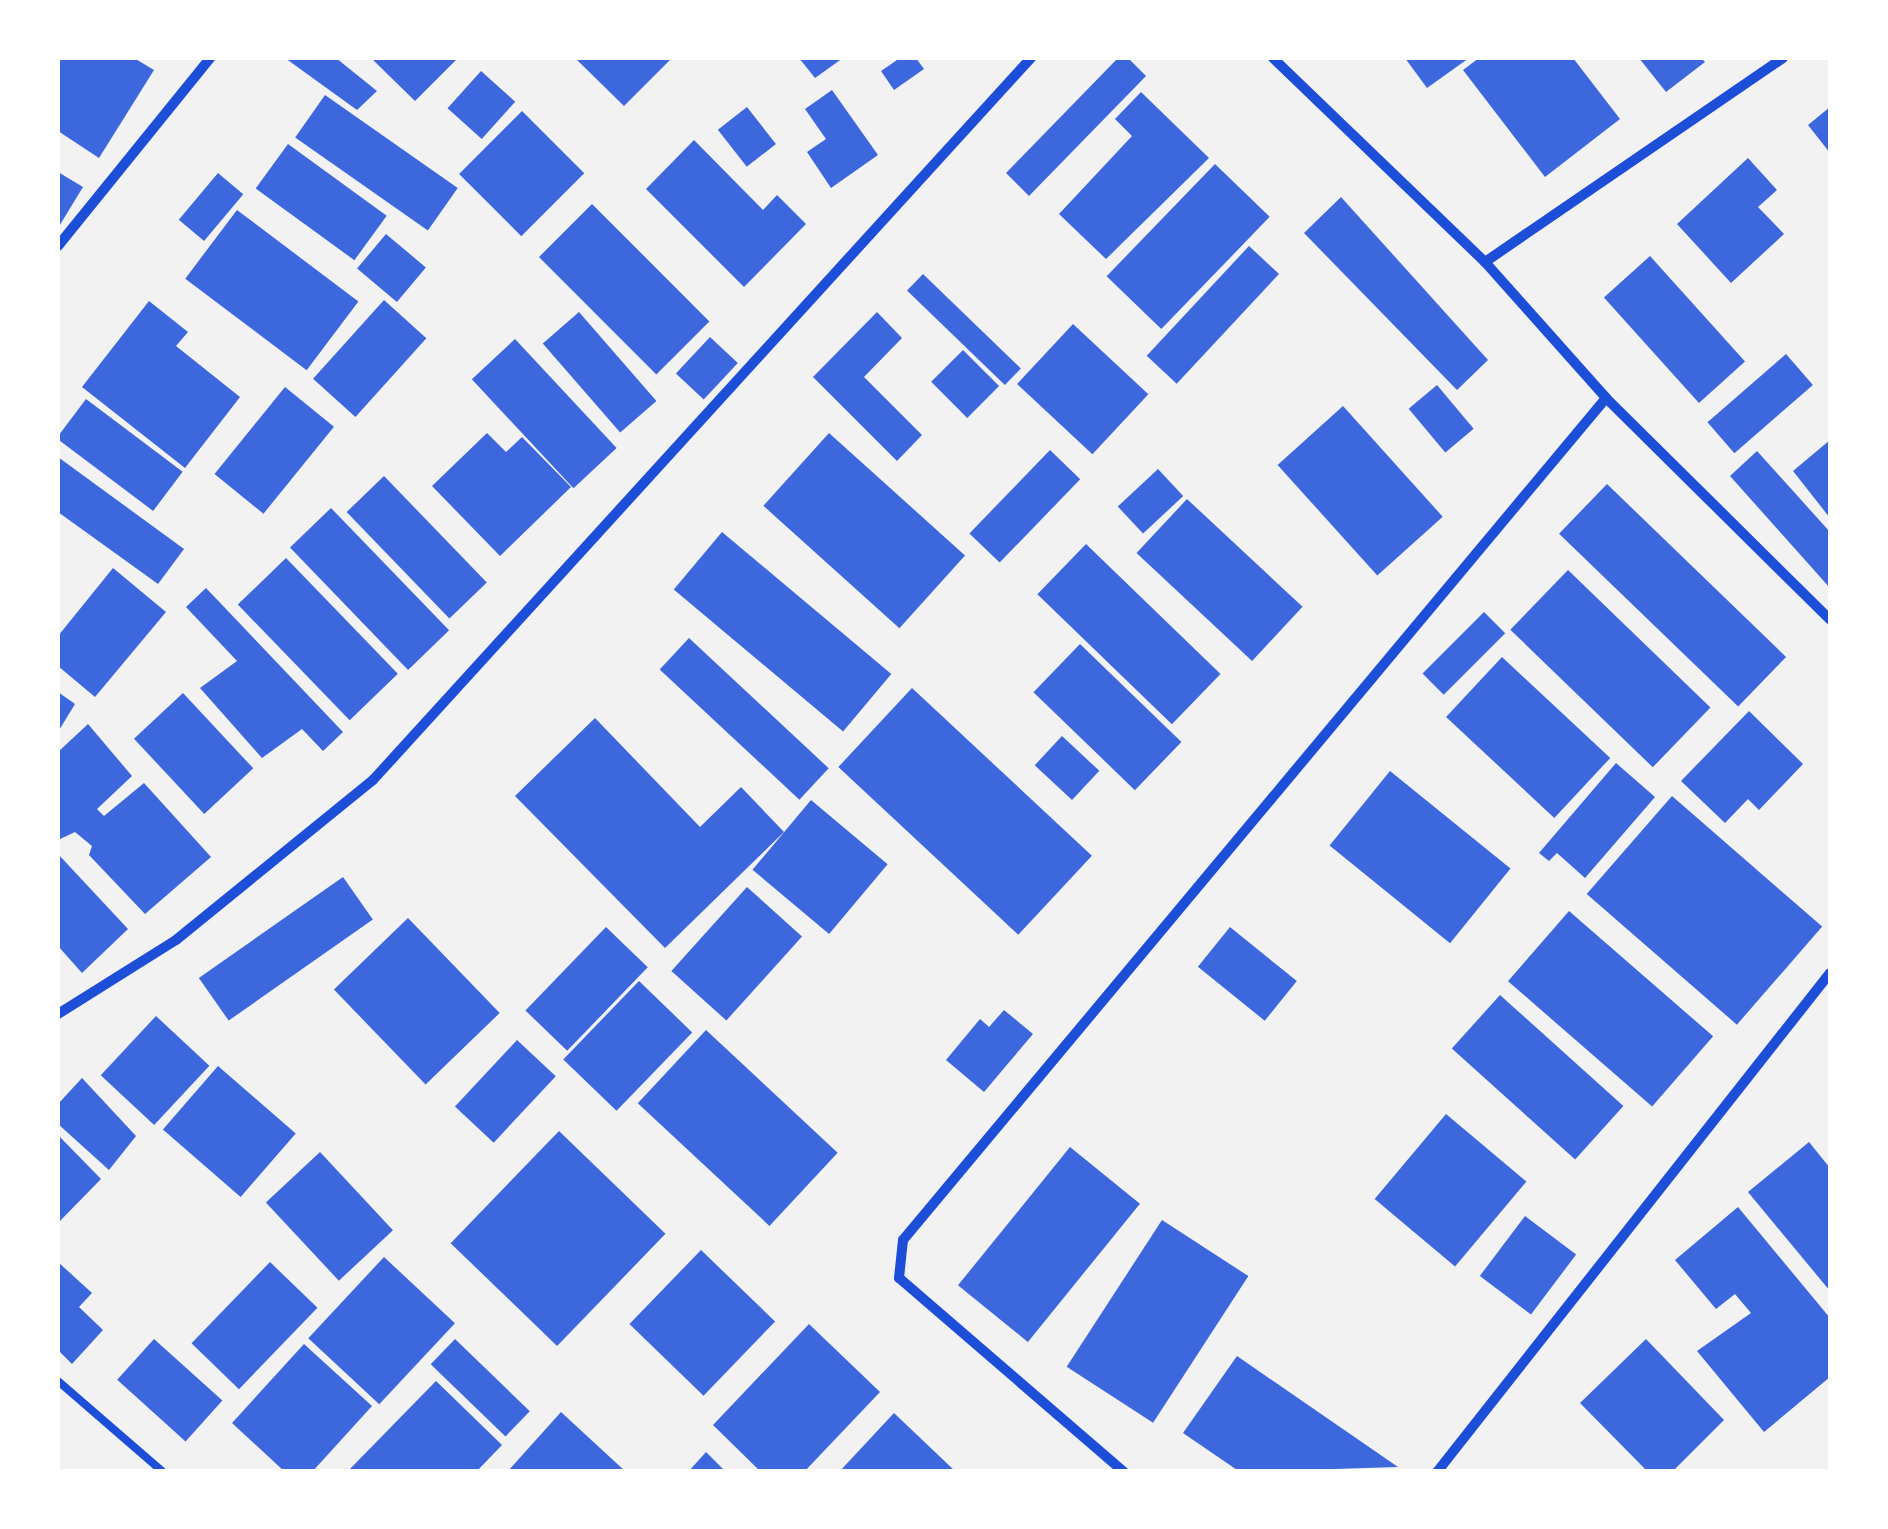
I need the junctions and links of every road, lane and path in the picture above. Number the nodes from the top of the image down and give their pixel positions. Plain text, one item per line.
1 (210, 58) edge
2 (1031, 58) edge
3 (1274, 58) edge
4 (1783, 58) edge
5 (58, 246) edge
6 (1485, 262) junction
7 (1606, 398) junction
8 (1830, 620) edge
9 (1830, 974) edge
10 (58, 1014) edge
11 (58, 1381) edge
12 (164, 1472) edge
13 (1124, 1472) edge
14 (1437, 1472) edge

1 - 5 street
2 - 10 street
3 - 6 street
4 - 6 street
6 - 7 street
7 - 8 street
7 - 13 street
9 - 14 street
11 - 12 lane

